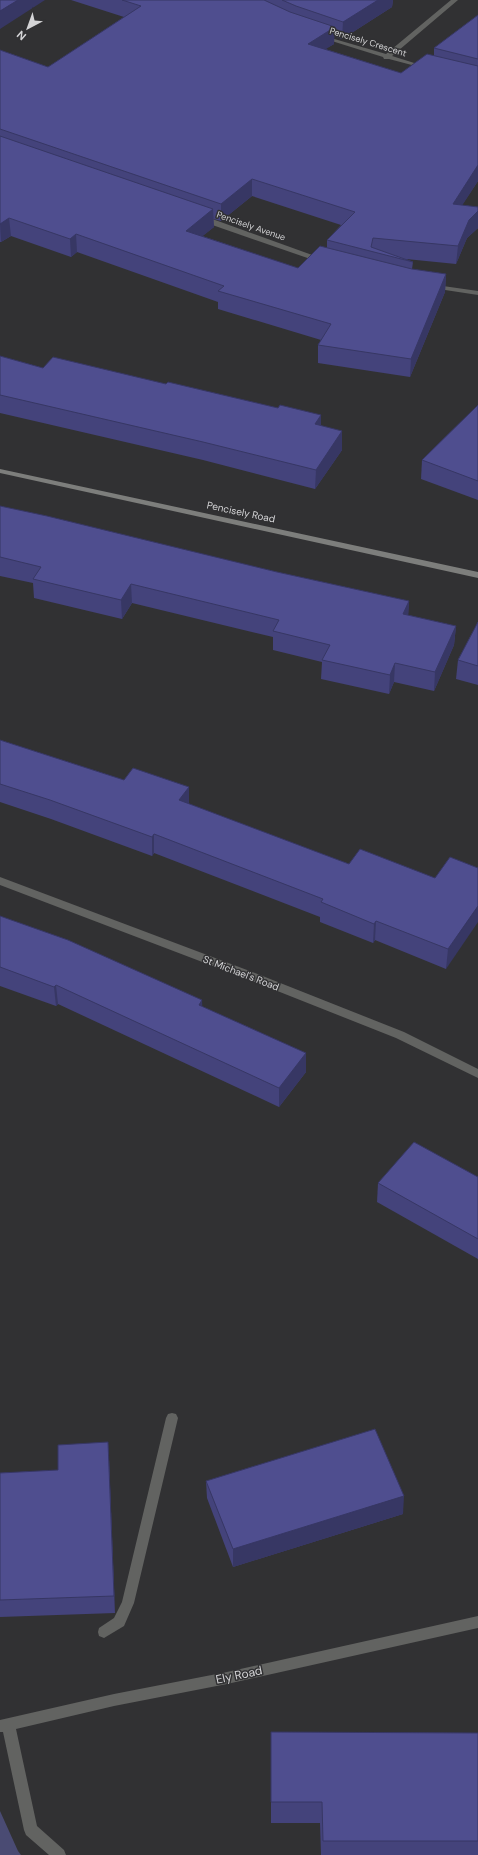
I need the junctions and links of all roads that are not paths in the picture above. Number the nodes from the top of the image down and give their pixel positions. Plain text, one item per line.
1 (455, 0) edge
2 (314, 35) edge
3 (386, 58) junction
4 (432, 70) edge
5 (194, 216) edge
6 (328, 263) edge
7 (426, 285) edge
8 (478, 293) edge
9 (0, 471) edge
10 (478, 575) edge
11 (0, 881) edge
12 (478, 1074) edge
13 (172, 1418) dead end
14 (478, 1622) edge
15 (104, 1632) dead end
16 (4, 1725) edge
17 (59, 1855) edge

1 - 3 street
2 - 3 street, Pencisely Crescent
3 - 4 street, Pencisely Crescent
5 - 6 street, Pencisely Avenue
7 - 8 street
9 - 10 main road, Pencisely Road
11 - 12 street, St Michael's Road
13 - 15 street
14 - 16 street, Ely Road
16 - 17 street

